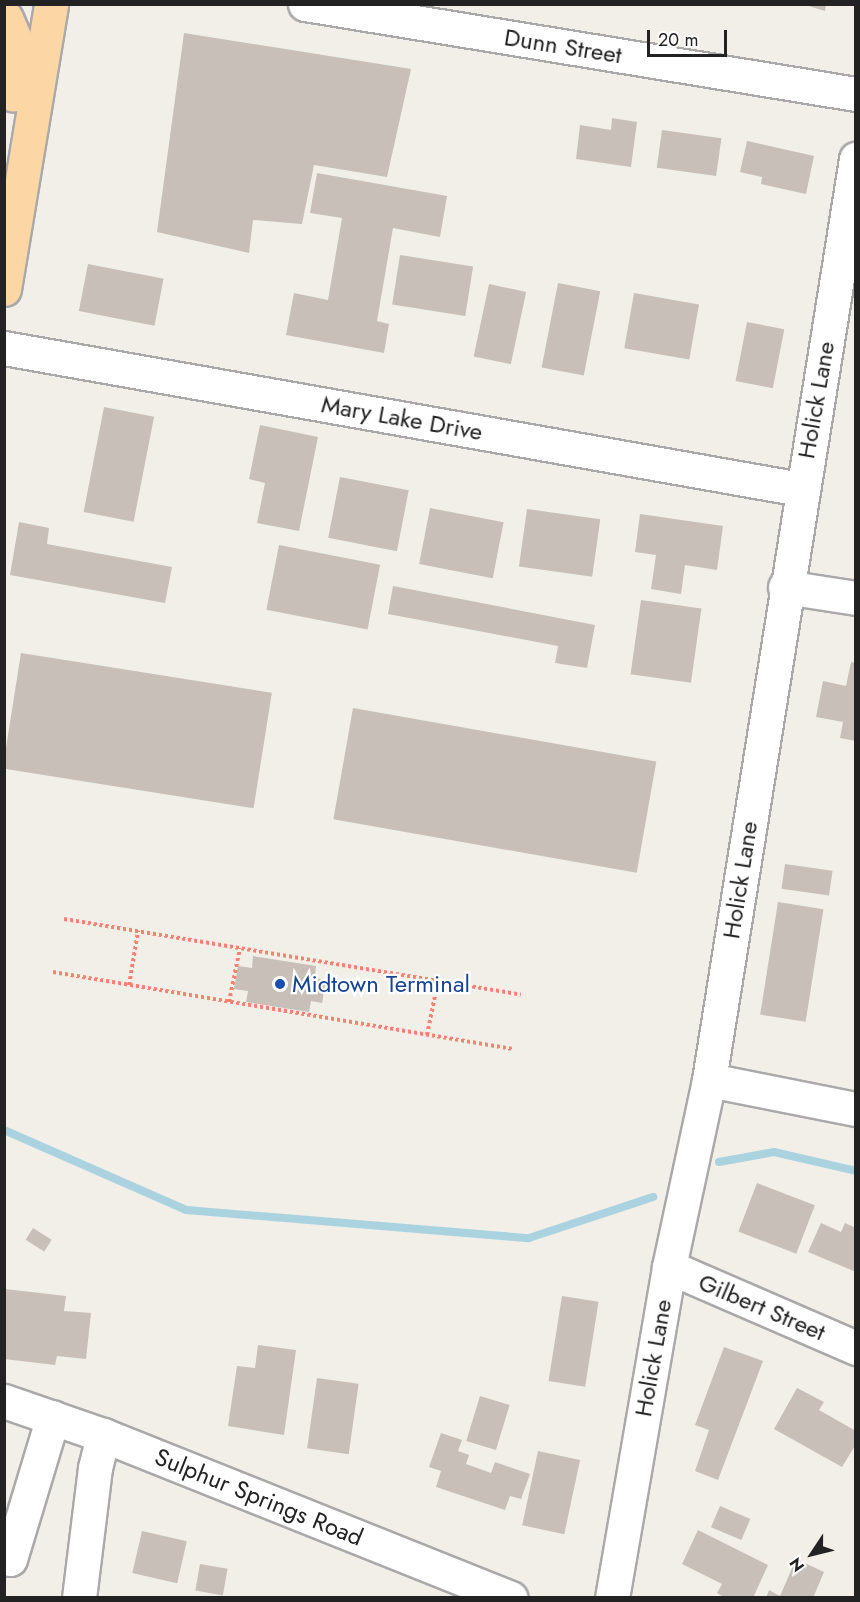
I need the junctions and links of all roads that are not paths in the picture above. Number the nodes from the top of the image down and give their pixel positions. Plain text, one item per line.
1 (51, 4) edge
2 (305, 4) edge
3 (355, 8) edge
4 (6, 17) edge
5 (855, 94) edge
6 (4, 148) edge
7 (855, 159) edge
8 (852, 204) edge
9 (4, 289) edge
10 (4, 348) edge
11 (800, 489) junction
12 (785, 587) junction
13 (855, 598) edge
14 (709, 1080) junction
15 (855, 1109) edge
16 (669, 1267) junction
17 (855, 1348) edge
18 (4, 1401) edge
19 (52, 1417) junction
20 (103, 1435) junction
21 (4, 1557) edge
22 (79, 1598) edge
23 (511, 1598) edge
24 (612, 1598) edge

1 - 9 main road
2 - 3 street, Dunn Street
3 - 5 street, Dunn Street
4 - 6 main road
7 - 8 street, Holick Lane
8 - 11 street, Holick Lane
10 - 11 street, Mary Lake Drive
11 - 12 street, Holick Lane
12 - 13 street
12 - 14 street, Holick Lane
14 - 15 street
14 - 16 street, Holick Lane
16 - 17 street, Gilbert Street
16 - 24 street, Holick Lane
18 - 19 street, Sulphur Springs Road
19 - 20 street, Sulphur Springs Road
19 - 21 street
20 - 22 street
20 - 23 street, Sulphur Springs Road

